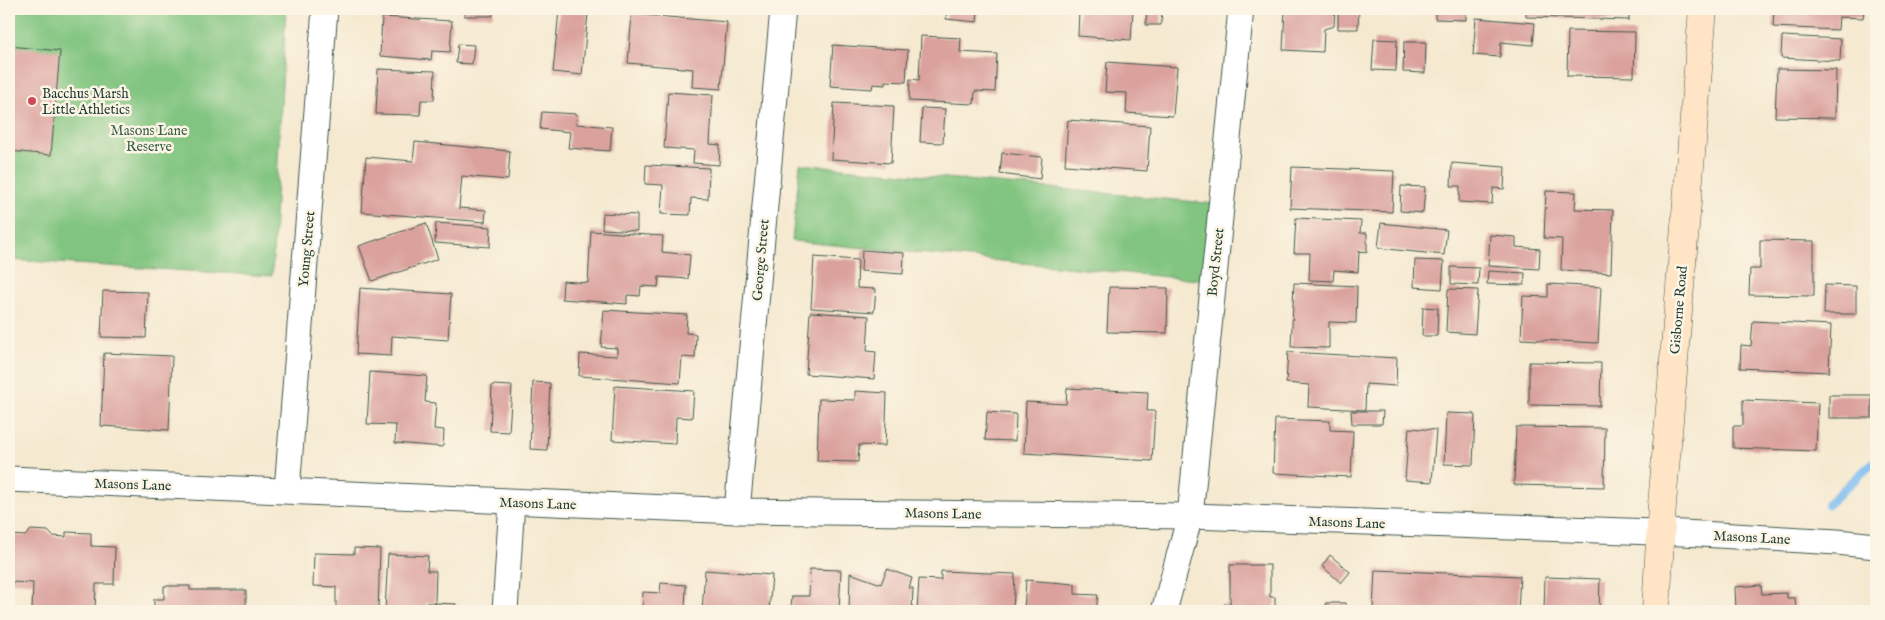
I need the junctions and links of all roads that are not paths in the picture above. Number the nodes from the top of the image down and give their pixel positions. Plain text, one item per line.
1 (325, 9) edge
2 (783, 9) edge
3 (1241, 9) edge
4 (1703, 9) edge
5 (9, 479) edge
6 (287, 490) junction
7 (512, 502) junction
8 (737, 511) junction
9 (1190, 516) junction
10 (1661, 532) junction
11 (1876, 546) edge
12 (505, 611) edge
13 (1164, 611) edge
14 (1656, 611) edge

1 - 6 street, Young Street
2 - 8 street, George Street
3 - 9 street, Boyd Street
4 - 10 main road, Gisborne Road
5 - 6 street, Masons Lane
6 - 7 street, Masons Lane
7 - 8 street, Masons Lane
7 - 12 street
8 - 9 street, Masons Lane
9 - 10 street, Masons Lane
9 - 13 street, Boyd Street
10 - 11 street, Masons Lane
10 - 14 main road, Gisborne Road

